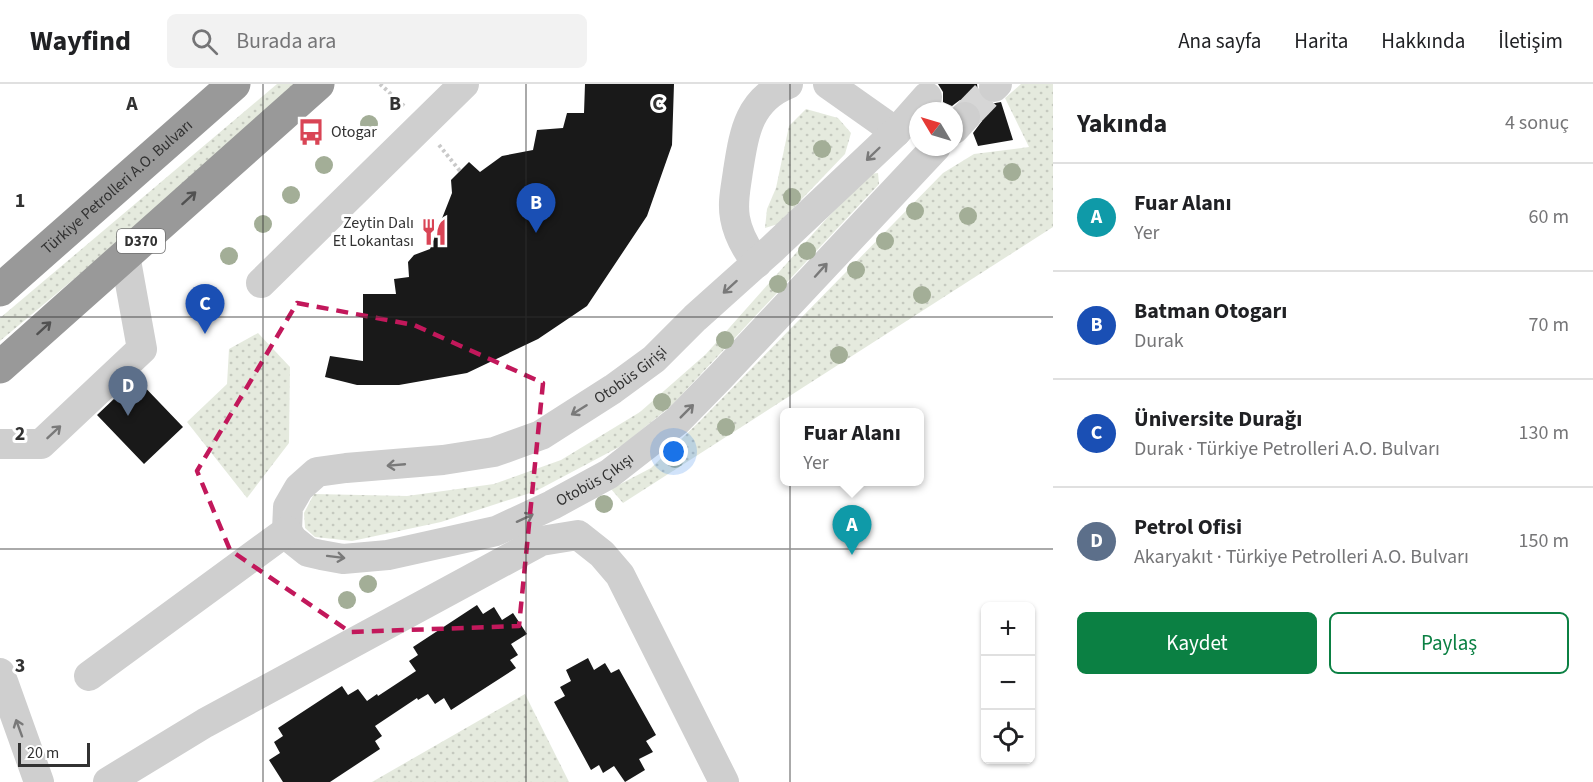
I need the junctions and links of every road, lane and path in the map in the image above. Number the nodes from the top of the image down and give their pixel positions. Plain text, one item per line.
1 (234, 84) edge
2 (318, 84) edge
3 (464, 84) edge
4 (788, 84) edge
5 (828, 84) edge
6 (927, 97) dead end
7 (896, 132) junction
8 (928, 156) edge
9 (125, 255) junction
10 (757, 263) junction
11 (261, 283) dead end
12 (0, 290) edge
13 (0, 367) edge
14 (0, 444) edge
15 (287, 531) junction
16 (0, 673) edge
17 (89, 676) dead end
18 (39, 782) edge
19 (108, 782) edge
20 (724, 782) edge

1 - 12 highway, Türkiye Petrolleri A.O. Bulvarı
9 -> 2 highway, D370
3 - 11 street
4 - 10 street
5 - 7 street
6 - 7 street, Otobüs Girişi
7 -> 10 street, Otobüs Girişi
15 -> 8 street, Otobüs Çıkışı
13 -> 9 highway, D370
14 -> 9 street
10 -> 15 street, Otobüs Girişi
15 - 17 street
18 -> 16 street
19 - 20 street

